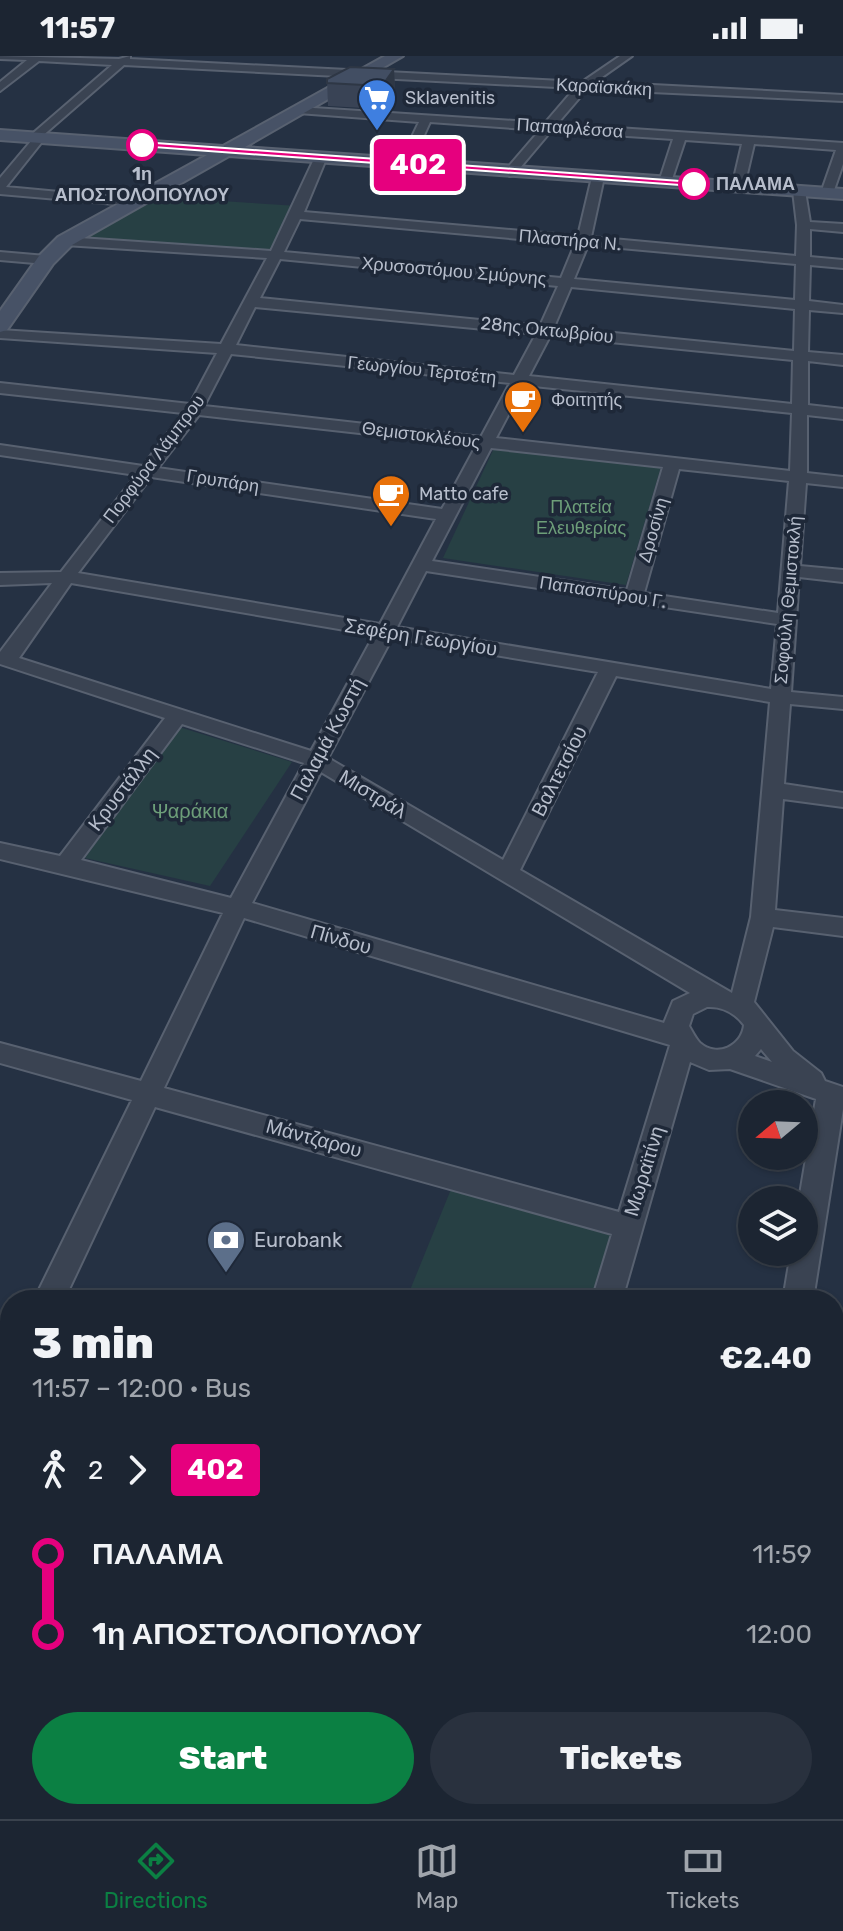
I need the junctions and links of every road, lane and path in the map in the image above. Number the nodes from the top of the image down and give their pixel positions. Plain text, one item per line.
1 (0, 56) edge
2 (396, 56) edge
3 (622, 57) edge
4 (36, 58) edge
5 (125, 59) edge
6 (365, 73) junction
7 (583, 86) junction
8 (0, 88) edge
9 (843, 98) edge
10 (298, 110) junction
11 (426, 118) junction
12 (550, 126) junction
13 (680, 136) junction
14 (0, 138) edge
15 (36, 139) junction
16 (749, 141) junction
17 (843, 147) edge
18 (225, 153) junction
19 (320, 159) junction
20 (405, 164) junction
21 (510, 172) junction
22 (598, 177) junction
23 (665, 182) junction
24 (738, 187) junction
25 (0, 188) edge
26 (799, 191) junction
27 (835, 194) edge
28 (134, 203) junction
29 (296, 215) junction
30 (804, 225) junction
31 (843, 228) edge
32 (65, 241) junction
33 (583, 242) junction
34 (276, 255) junction
35 (0, 256) edge
36 (46, 260) junction
37 (804, 261) junction
38 (843, 264) edge
39 (567, 281) junction
40 (252, 302) junction
41 (802, 305) junction
42 (843, 309) edge
43 (0, 326) edge
44 (546, 330) junction
45 (0, 334) edge
46 (228, 349) junction
47 (801, 356) junction
48 (843, 360) edge
49 (519, 380) junction
50 (0, 388) edge
51 (195, 409) junction
52 (800, 409) junction
53 (843, 414) edge
54 (485, 443) junction
55 (0, 450) edge
56 (672, 464) junction
57 (148, 470) junction
58 (798, 477) junction
59 (843, 482) edge
60 (446, 515) junction
61 (420, 565) junction
62 (790, 570) junction
63 (843, 576) edge
64 (66, 577) junction
65 (0, 579) edge
66 (634, 597) junction
67 (786, 620) junction
68 (384, 632) junction
69 (4, 658) edge
70 (610, 668) junction
71 (780, 697) junction
72 (843, 703) edge
73 (178, 715) junction
74 (316, 760) junction
75 (773, 790) junction
76 (843, 800) edge
77 (0, 851) edge
78 (66, 864) junction
79 (507, 874) junction
80 (237, 909) junction
81 (763, 917) junction
82 (843, 927) edge
83 (738, 1010) junction
84 (682, 1040) junction
85 (0, 1053) edge
86 (733, 1059) junction
87 (150, 1093) junction
88 (837, 1096) edge
89 (627, 1226) junction
90 (54, 1290) edge
91 (610, 1290) edge
92 (800, 1290) edge

1 - 4 street, Καραϊσκάκη
2 - 6 street
3 - 7 street
4 - 5 street, Καραϊσκάκη
4 - 8 street
5 - 6 street, Καραϊσκάκη
5 - 15 street
6 - 7 street, Καραϊσκάκη
6 - 10 street
7 - 9 street, Καραϊσκάκη
7 - 12 street
10 - 11 street, Παπαφλέσσα
10 - 18 street
11 - 12 street, Παπαφλέσσα
11 - 20 street
12 - 13 street, Παπαφλέσσα
12 - 21 street
13 - 16 street, Παπαφλέσσα
13 - 23 street
14 - 15 street
15 - 18 street
15 - 25 street
16 - 17 street, Παπαφλέσσα
16 - 24 street
17 - 27 street
18 - 19 street
18 - 28 street
19 - 20 street
19 - 29 street, Πορφύρα Λάμπρου
20 - 21 street
21 - 22 street
22 - 23 street
22 - 33 street, Παλαμά Κωστή
23 - 24 street
24 - 26 street
25 - 28 street
26 - 27 street
26 - 30 street, Σοφούλη Θεμιστοκλή
28 - 32 street
29 - 33 street, Πλαστήρα Ν.
29 - 34 street, Πορφύρα Λάμπρου
30 - 31 street
30 - 37 street, Σοφούλη Θεμιστοκλή
32 - 34 street, Χρυσοστόμου Σμύρνης
32 - 36 street
33 - 37 street, Πλαστήρα Ν.
33 - 39 street, Παλαμά Κωστή
34 - 39 street, Χρυσοστόμου Σμύρνης
34 - 40 street, Πορφύρα Λάμπρου
35 - 36 street
36 - 43 street
37 - 38 street, Πλαστήρα Ν.
37 - 41 street, Σοφούλη Θεμιστοκλή
39 - 41 street, Χρυσοστόμου Σμύρνης
39 - 44 street, Παλαμά Κωστή
40 - 44 street, 28ης Οκτωβρίου
40 - 46 street, Πορφύρα Λάμπρου
41 - 42 street, Χρυσοστόμου Σμύρνης
41 - 47 street, Σοφούλη Θεμιστοκλή
44 - 47 street, 28ης Οκτωβρίου
44 - 49 street, Παλαμά Κωστή
45 - 46 street, Γεωργίου Τερτσέτη
46 - 49 street, Γεωργίου Τερτσέτη
46 - 51 street, Πορφύρα Λάμπρου
47 - 48 street, 28ης Οκτωβρίου
47 - 52 street, Σοφούλη Θεμιστοκλή
49 - 52 street, Γεωργίου Τερτσέτη
49 - 54 street, Παλαμά Κωστή
50 - 51 street, Θεμιστοκλέους
51 - 54 street, Θεμιστοκλέους
51 - 57 street, Πορφύρα Λάμπρου
52 - 53 street, Γεωργίου Τερτσέτη
52 - 58 street, Σοφούλη Θεμιστοκλή
54 - 56 street, Θεμιστοκλέους
54 - 60 street, Παλαμά Κωστή
55 - 57 street, Γρυπάρη
56 - 58 street, Θεμιστοκλέους
56 - 66 street, Δροσίνη
57 - 60 street, Γρυπάρη
57 - 64 street, Πορφύρα Λάμπρου
58 - 59 street, Θεμιστοκλέους
58 - 62 street, Σοφούλη Θεμιστοκλή
60 - 61 street, Παλαμά Κωστή
61 - 66 street, Παπασπύρου Γ.
61 - 68 street, Παλαμά Κωστή
62 - 63 street
62 - 67 street, Σοφούλη Θεμιστοκλή
64 - 65 street, Σεφέρη Γεωργίου
64 - 68 street, Σεφέρη Γεωργίου
64 - 69 street, Πορφύρα Λάμπρου
66 - 67 street, Παπασπύρου Γ.
67 - 71 street, Σοφούλη Θεμιστοκλή
68 - 70 street, Σεφέρη Γεωργίου
68 - 74 street, Παλαμά Κωστή
69 - 73 street, Μιστράλ
70 - 71 street, Σεφέρη Γεωργίου
70 - 79 street, Βαλτετσίου
71 - 72 street, Σεφέρη Γεωργίου
71 - 75 street, Σοφούλη Θεμιστοκλή
73 - 74 street, Μιστράλ
73 - 78 street, Κρυστάλλη
74 - 79 street, Μιστράλ
74 - 80 street, Παλαμά Κωστή
75 - 76 street
75 - 81 street, Σοφούλη Θεμιστοκλή
77 - 78 street, Πίνδου
78 - 80 street, Πίνδου
79 - 83 street, Μιστράλ
80 - 84 street, Πίνδου
80 - 87 street, Παλαμά Κωστή
81 - 82 street
81 - 83 street, Σοφούλη Θεμιστοκλή
83 - 84 street
83 - 86 street
83 - 88 street, Μιστράλ
84 - 86 street
84 - 89 street, Μωραϊτίνη
85 - 87 street, Μάντζαρου
86 - 88 street
87 - 89 street, Μάντζαρου
87 - 90 street, Παλαμά Κωστή
88 - 92 street
89 - 91 street, Μωραϊτίνη

